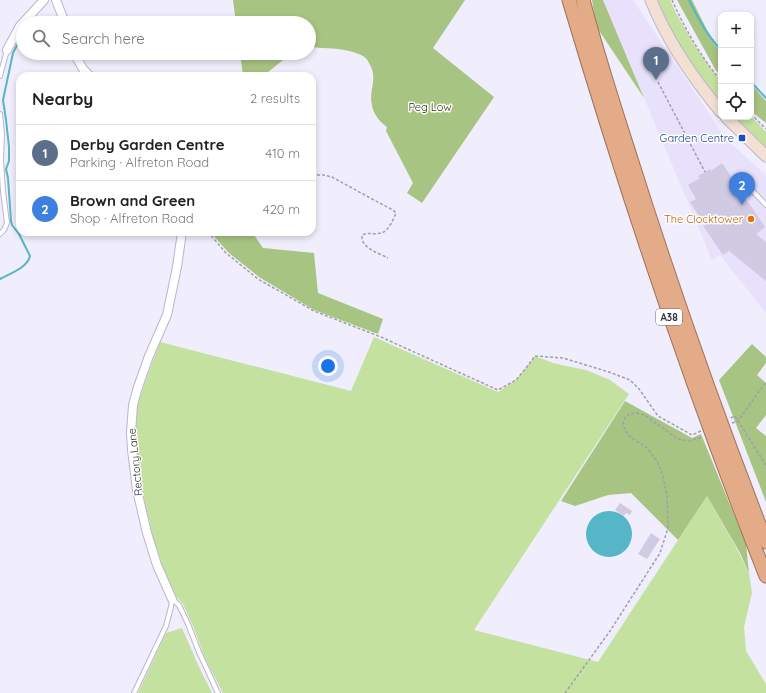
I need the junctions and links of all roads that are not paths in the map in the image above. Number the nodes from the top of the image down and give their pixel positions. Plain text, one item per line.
1 (44, 0) edge
2 (569, 0) edge
3 (582, 0) edge
4 (651, 0) edge
5 (58, 3) edge
6 (38, 7) junction
7 (29, 16) edge
8 (63, 16) edge
9 (16, 33) edge
10 (7, 50) joint
11 (77, 60) edge
12 (86, 72) edge
13 (0, 76) edge
14 (718, 108) edge
15 (0, 114) edge
16 (729, 120) edge
17 (766, 156) edge
18 (747, 185) dead end
19 (766, 205) edge
20 (0, 234) edge
21 (181, 236) edge
22 (766, 542) edge
23 (766, 576) edge
24 (172, 599) junction
25 (134, 693) edge
26 (218, 693) edge

1 - 6 street
2 - 23 highway, A38
3 - 22 highway, A38
4 - 14 main road
5 - 6 street
5 - 8 street
6 - 7 street
9 - 10 street
10 - 13 lane
11 - 12 street
15 - 20 lane
16 - 17 main road
18 - 19 lane
21 - 24 street, Rectory Lane
24 - 25 lane
24 - 26 lane

